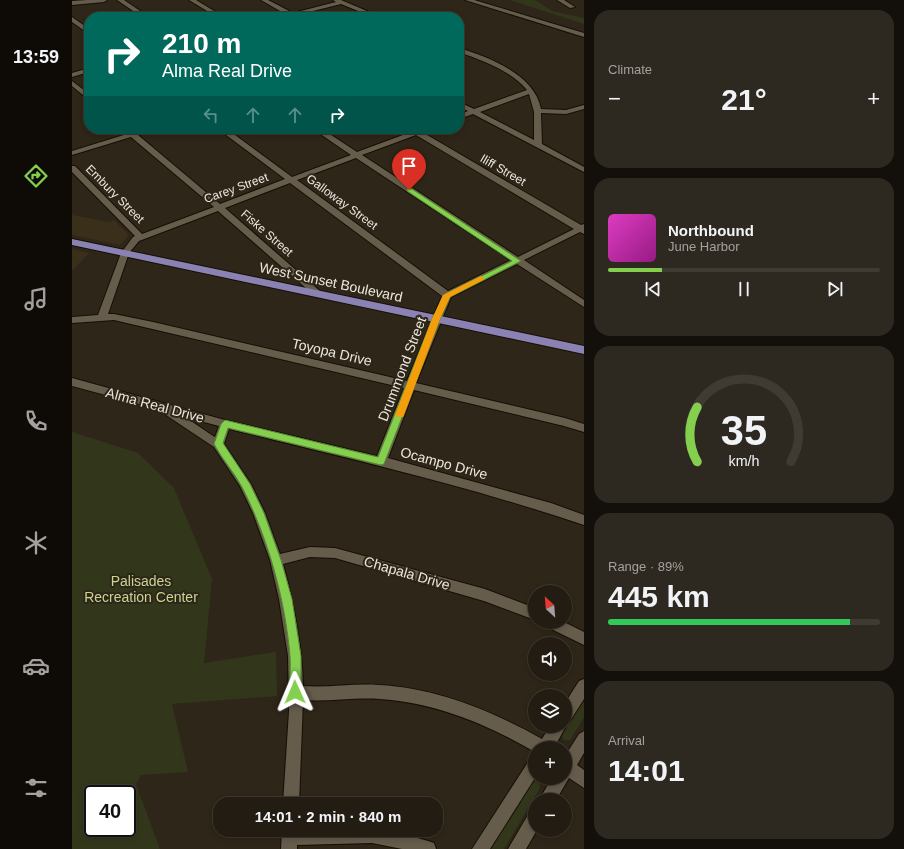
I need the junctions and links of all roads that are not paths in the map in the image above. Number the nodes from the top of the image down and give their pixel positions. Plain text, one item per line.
1 (104, 0) edge
2 (120, 0) edge
3 (192, 0) edge
4 (264, 0) edge
5 (468, 0) edge
6 (560, 0) edge
7 (338, 1) edge
8 (72, 3) edge
9 (572, 6) dead end
10 (138, 12) edge
11 (212, 12) edge
12 (287, 12) edge
13 (306, 12) edge
14 (366, 12) edge
15 (72, 19) edge
16 (84, 28) edge
17 (584, 35) edge
18 (464, 52) edge
19 (84, 71) edge
20 (72, 75) edge
21 (72, 83) edge
22 (531, 91) junction
23 (84, 94) edge
24 (464, 106) edge
25 (584, 107) edge
26 (474, 111) junction
27 (537, 111) junction
28 (464, 115) edge
29 (125, 134) edge
30 (132, 134) edge
31 (229, 134) edge
32 (324, 134) edge
33 (406, 134) edge
34 (418, 134) edge
35 (538, 145) junction
36 (72, 154) edge
37 (356, 155) junction
38 (72, 168) edge
39 (584, 170) edge
40 (291, 180) junction
41 (219, 207) junction
42 (583, 229) edge
43 (140, 236) junction
44 (72, 242) edge
45 (125, 253) junction
46 (517, 261) junction
47 (318, 294) junction
48 (447, 295) junction
49 (584, 304) edge
50 (102, 317) junction
51 (436, 319) junction
52 (72, 320) edge
53 (584, 350) edge
54 (72, 382) edge
55 (412, 385) junction
56 (163, 407) junction
57 (225, 424) junction
58 (584, 428) edge
59 (218, 444) junction
60 (381, 461) junction
61 (584, 520) edge
62 (276, 560) junction
63 (528, 611) edge
64 (564, 629) edge
65 (584, 639) edge
66 (584, 686) edge
67 (295, 692) junction
68 (572, 705) edge
69 (584, 739) edge
70 (530, 741) edge
71 (572, 759) edge
72 (572, 774) edge
73 (528, 775) edge
74 (584, 780) edge
75 (291, 797) edge
76 (528, 830) edge
77 (290, 839) edge
78 (428, 849) edge
79 (480, 849) edge
80 (516, 849) edge

1 - 8 street
2 - 10 street
3 - 11 street
4 - 12 street
5 - 17 street
6 - 9 street
7 - 13 street
7 - 14 street
15 - 16 street
18 - 22 street
19 - 20 street
21 - 23 street
22 - 26 street
22 - 27 street
24 - 26 street
25 - 27 street
26 - 28 street
26 - 35 street
27 - 35 street
29 - 36 street
30 - 41 street, Fiske Street
31 - 40 street, Galloway Street
32 - 37 street
33 - 37 street, Carey Street
34 - 42 street, Iliff Street
35 - 39 street
37 - 40 street, Carey Street
37 - 46 street
38 - 43 street, Embury Street
40 - 41 street, Carey Street
40 - 48 street, Galloway Street
41 - 43 street, Carey Street
41 - 47 street, Fiske Street
42 - 46 street
43 - 45 street, Carey Street
44 - 45 main road, West Sunset Boulevard
45 - 47 main road, West Sunset Boulevard
45 - 50 street, Carey Street
46 - 48 street
46 - 49 street
47 - 51 main road, West Sunset Boulevard
48 - 51 street, Drummond Street
50 - 52 street, Toyopa Drive
50 - 55 street, Toyopa Drive
51 - 53 main road, West Sunset Boulevard
51 - 55 street, Drummond Street
54 - 56 street, Alma Real Drive
55 - 58 street, Toyopa Drive
55 - 60 street, Drummond Street
56 - 57 street, Alma Real Drive
56 - 59 street
57 - 59 street
57 - 60 street, Ocampo Drive
59 - 62 street
60 - 61 street, Ocampo Drive
62 - 63 street, Chapala Drive
62 - 67 street
64 - 65 street
66 - 68 street
67 - 70 street
67 - 75 street
69 - 71 street
72 - 74 street
73 - 79 street
76 - 80 street
77 - 78 street

